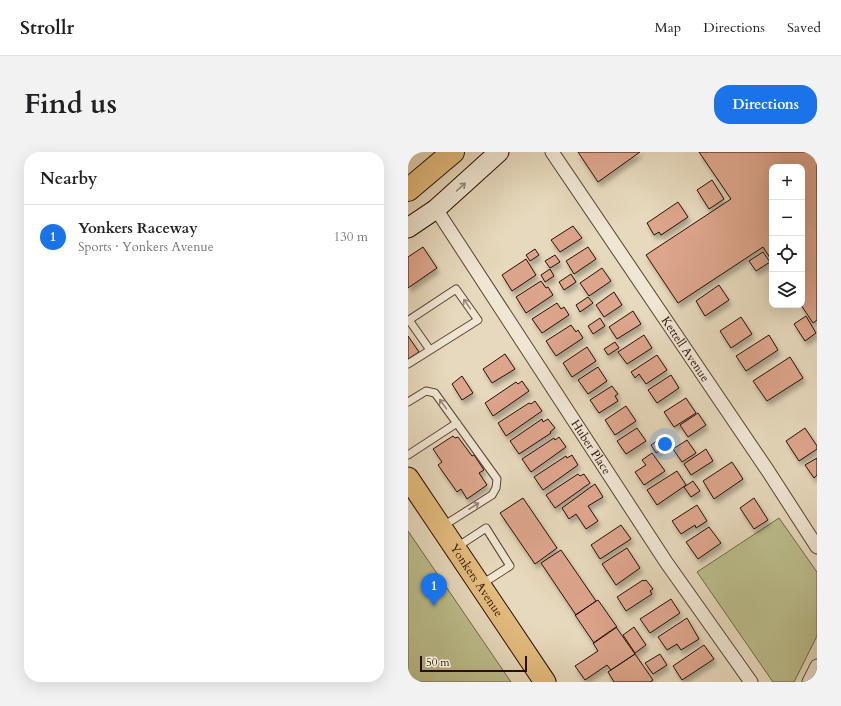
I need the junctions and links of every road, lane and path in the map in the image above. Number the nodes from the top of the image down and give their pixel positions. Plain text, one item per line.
1 (453, 152) edge
2 (499, 152) edge
3 (552, 152) edge
4 (408, 190) edge
5 (436, 209) junction
6 (408, 228) edge
7 (430, 350) junction
8 (408, 364) edge
9 (408, 402) edge
10 (457, 423) junction
11 (408, 455) edge
12 (408, 478) edge
13 (441, 527) junction
14 (817, 547) edge
15 (455, 548) junction
16 (480, 585) junction
17 (817, 666) edge
18 (545, 682) edge
19 (751, 682) edge
20 (809, 682) edge

1 - 4 highway
5 -> 2 main road
3 - 14 street, Kettell Avenue
5 - 6 main road
5 - 19 street, Huber Place
7 -> 7 lane
7 - 8 lane
10 -> 9 lane
10 - 11 lane
13 -> 10 lane
12 - 13 main road, Yonkers Avenue
13 - 15 main road, Yonkers Avenue
15 - 16 main road, Yonkers Avenue
15 - 16 lane
16 - 18 main road, Yonkers Avenue
17 - 20 street

